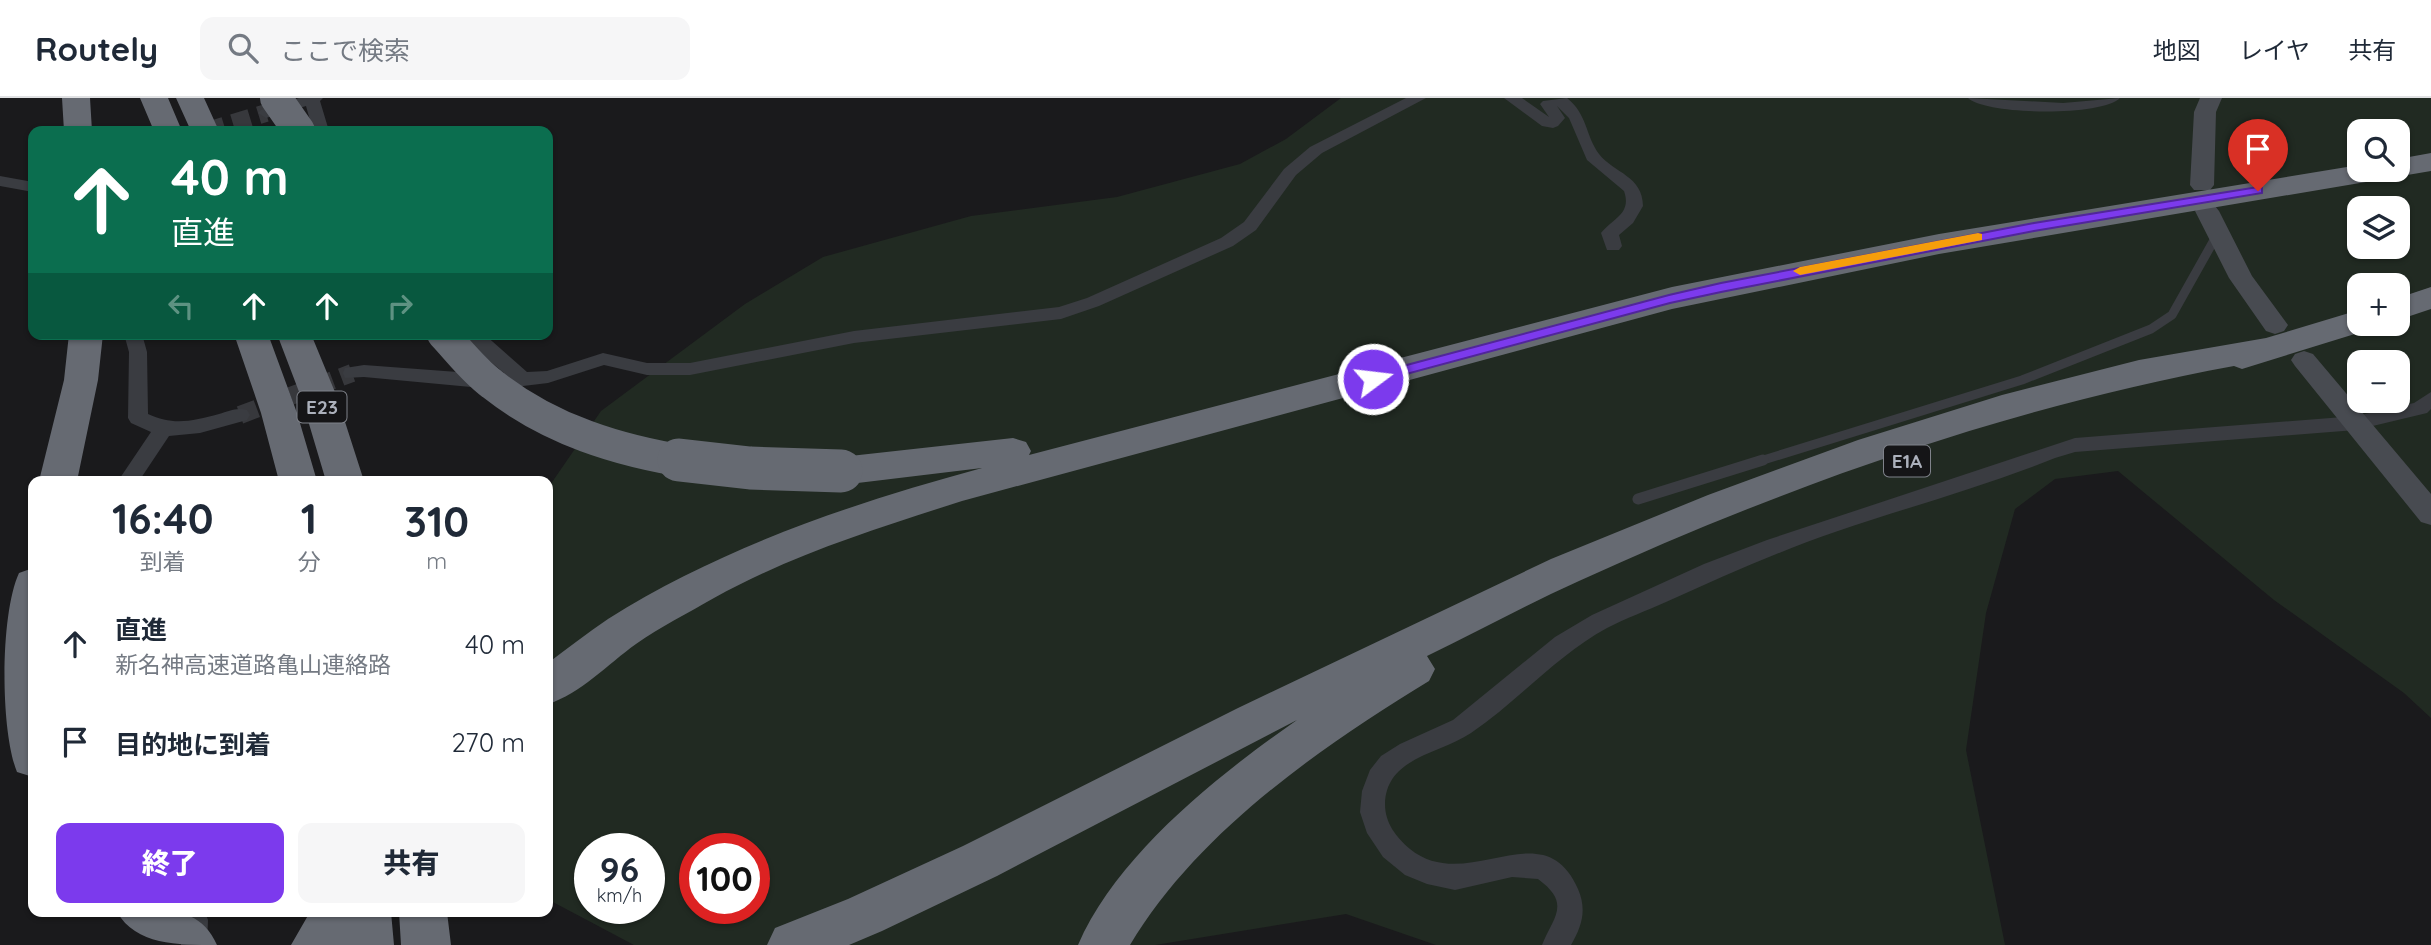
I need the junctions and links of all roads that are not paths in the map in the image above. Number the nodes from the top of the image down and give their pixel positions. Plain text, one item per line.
1 (76, 98) edge
2 (153, 98) edge
3 (190, 98) edge
4 (1418, 98) edge
5 (1512, 98) edge
6 (1976, 98) edge
7 (2112, 98) edge
8 (2211, 98) edge
9 (314, 99) edge
10 (271, 106) edge
11 (78, 126) edge
12 (166, 126) edge
13 (203, 126) edge
14 (293, 126) edge
15 (318, 126) edge
16 (2431, 162) edge
17 (2410, 166) edge
18 (2347, 176) edge
19 (0, 181) edge
20 (28, 185) edge
21 (2202, 185) dead end
22 (2213, 221) joint
23 (1613, 246) dead end
24 (2431, 298) edge
25 (2410, 305) edge
26 (2347, 323) edge
27 (2270, 337) junction
28 (85, 340) edge
29 (135, 340) edge
30 (253, 340) edge
31 (296, 340) edge
32 (449, 340) edge
33 (479, 340) edge
34 (1500, 344) junction
35 (2304, 359) dead end
36 (352, 373) tunnel mouth
37 (523, 379) junction
38 (2431, 399) edge
39 (240, 415) tunnel mouth
40 (2356, 423) junction
41 (163, 430) junction
42 (59, 476) edge
43 (131, 476) edge
44 (297, 476) edge
45 (343, 476) edge
46 (1638, 499) dead end
47 (2431, 514) edge
48 (28, 627) edge
49 (553, 682) edge
50 (28, 731) edge
51 (149, 917) edge
52 (192, 917) edge
53 (336, 917) edge
54 (367, 917) edge
55 (423, 917) edge
56 (193, 945) edge
57 (316, 945) edge
58 (369, 945) edge
59 (426, 945) edge
60 (792, 945) edge
61 (1103, 945) edge
62 (1555, 945) edge

1 - 11 highway
2 - 12 highway
3 - 13 highway
4 - 37 street
5 - 23 street
6 - 7 street
8 - 21 street
9 - 10 street
9 - 15 street
10 - 14 highway, bridge
16 - 17 highway
18 - 34 highway
19 - 20 street
22 - 27 street
22 - 46 lane
24 - 25 highway
26 - 27 highway, E1A
27 - 60 highway
27 - 61 highway, E1A
28 - 42 highway
29 - 41 street
30 - 44 highway, E23
31 - 45 highway, E23
32 - 34 highway, bridge
33 - 37 street
34 - 49 highway
35 - 40 street
36 - 37 street
38 - 40 street
39 - 41 street
40 - 47 street
40 - 62 street
41 - 43 street
48 - 50 highway
51 - 56 highway
52 - 56 street
53 - 57 highway
54 - 58 highway
55 - 59 highway

